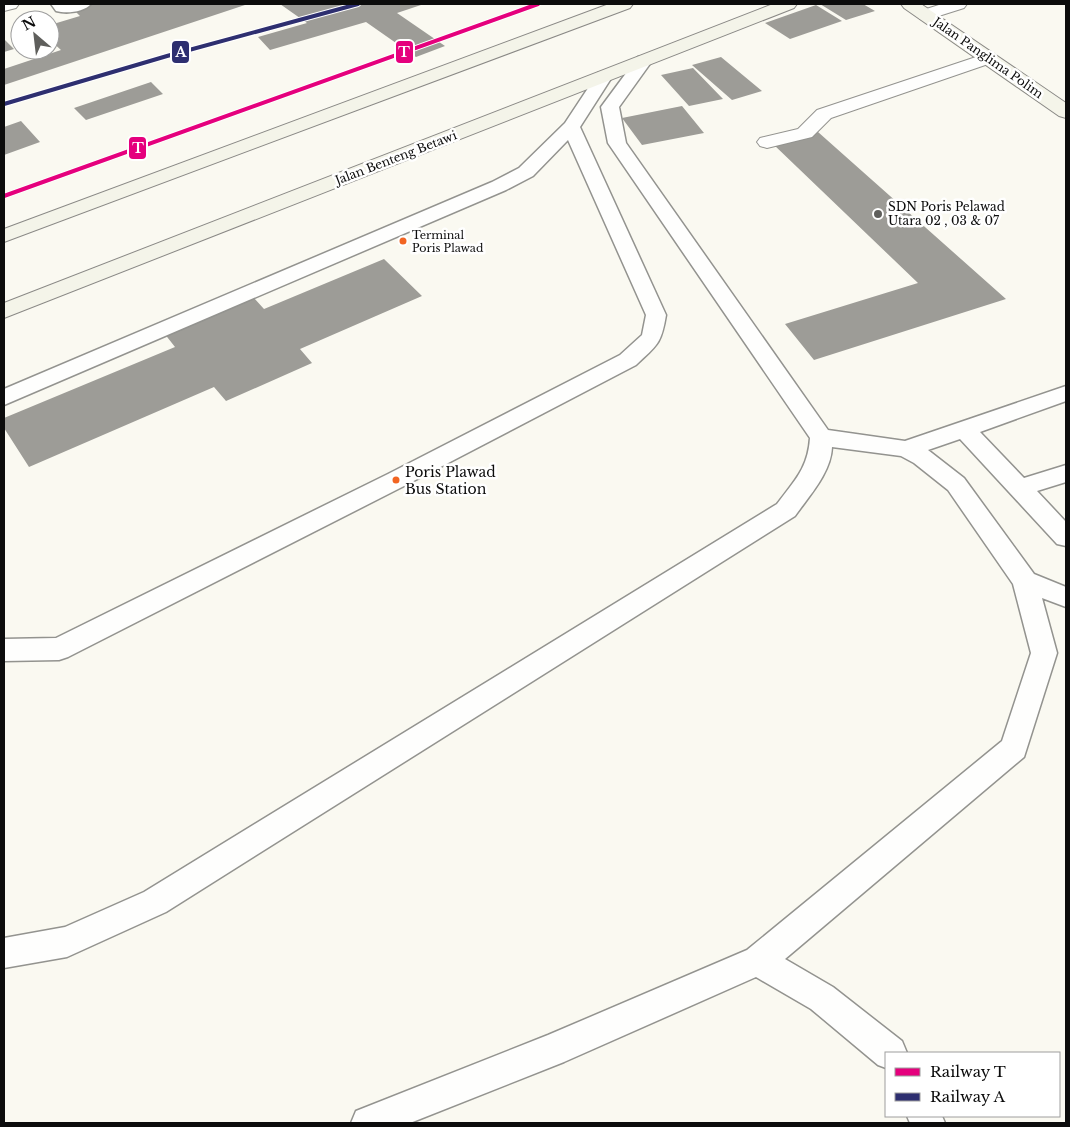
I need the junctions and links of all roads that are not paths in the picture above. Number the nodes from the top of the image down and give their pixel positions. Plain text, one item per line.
1 (10, 4) edge
2 (59, 4) edge
3 (83, 4) edge
4 (624, 4) edge
5 (788, 4) edge
6 (910, 4) edge
7 (958, 4) edge
8 (4, 6) edge
9 (926, 15) junction
10 (988, 58) junction
11 (644, 61) junction
12 (604, 77) junction
13 (1066, 112) edge
14 (571, 127) junction
15 (768, 142) dead end
16 (4, 236) edge
17 (4, 311) edge
18 (1066, 393) edge
19 (4, 398) edge
20 (964, 429) junction
21 (821, 437) junction
22 (906, 449) junction
23 (1066, 473) edge
24 (1019, 488) junction
25 (1066, 537) edge
26 (1025, 581) junction
27 (1066, 597) edge
28 (4, 650) edge
29 (4, 953) edge
30 (758, 961) junction
31 (889, 1052) edge
32 (368, 1123) edge

1 - 8 street
2 - 3 lane
4 - 16 main road
5 - 11 main road, Jalan Benteng Betawi
6 - 9 main road, Jalan Panglima Polim
7 - 9 street
9 - 10 main road, Jalan Panglima Polim
10 - 13 main road, Jalan Panglima Polim
10 - 15 street
11 - 12 main road, Jalan Benteng Betawi
11 - 21 lane
12 - 14 lane
12 - 17 main road, Jalan Benteng Betawi
14 - 19 lane
14 - 28 lane
18 - 20 lane
20 - 22 lane
20 - 24 lane
21 - 22 lane
21 - 29 lane
22 - 26 lane
23 - 24 lane
24 - 25 lane
26 - 27 lane
26 - 30 lane
30 - 31 lane
30 - 32 lane

